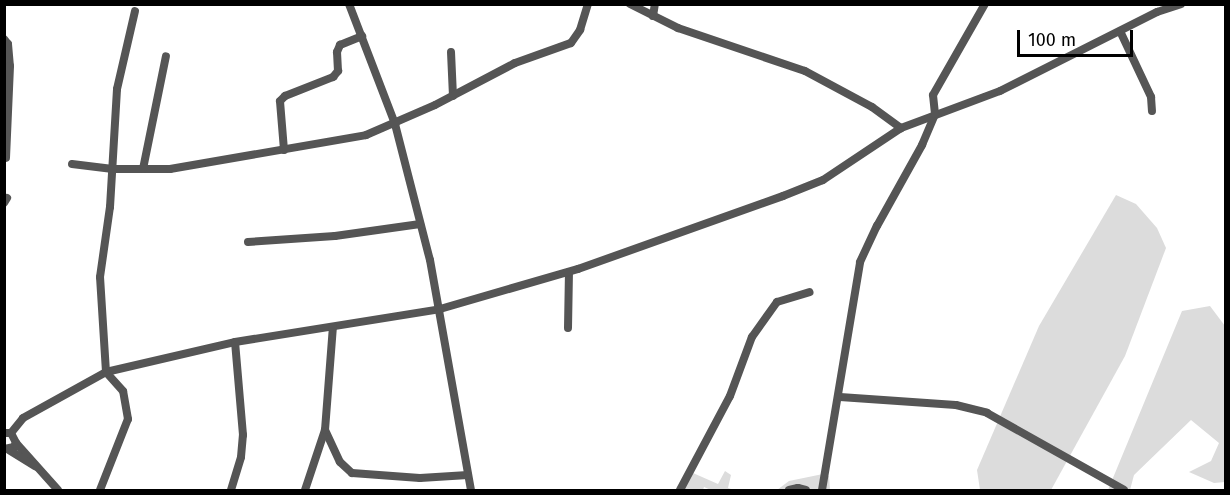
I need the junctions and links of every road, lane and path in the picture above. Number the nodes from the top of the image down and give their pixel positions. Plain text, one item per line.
1 (349, 4) edge
2 (588, 4) edge
3 (630, 4) edge
4 (655, 4) edge
5 (985, 4) edge
6 (1182, 4) edge
7 (135, 11) dead end
8 (653, 16) junction
9 (1120, 31) junction
10 (362, 36) junction
11 (4, 39) edge
12 (451, 52) dead end
13 (166, 56) dead end
14 (453, 96) junction
15 (1152, 111) dead end
16 (935, 114) junction
17 (395, 124) junction
18 (902, 128) junction
19 (284, 150) junction
20 (6, 159) dead end
21 (72, 164) dead end
22 (113, 169) junction
23 (143, 170) junction
24 (420, 224) junction
25 (248, 242) dead end
26 (568, 272) junction
27 (809, 291) dead end
28 (440, 309) junction
29 (333, 327) junction
30 (568, 328) dead end
31 (235, 342) junction
32 (106, 372) junction
33 (840, 397) junction
34 (325, 430) junction
35 (8, 433) edge
36 (16, 443) junction
37 (7, 449) edge
38 (35, 466) junction
39 (468, 475) junction
40 (52, 489) edge
41 (1122, 489) edge
42 (100, 490) edge
43 (231, 490) edge
44 (305, 490) edge
45 (471, 490) edge
46 (680, 490) edge
47 (789, 490) edge
48 (806, 490) edge
49 (822, 490) edge

1 - 10 street
2 - 14 street
3 - 8 street
4 - 8 street
5 - 16 street
6 - 9 street
7 - 22 street
8 - 18 street
9 - 15 street
9 - 16 street
10 - 17 street
10 - 19 street
11 - 20 street
12 - 14 street
13 - 23 street
14 - 17 street
16 - 18 street
16 - 33 street
17 - 19 street
17 - 24 street
18 - 26 street
19 - 23 street
21 - 22 street
22 - 23 street
22 - 32 street
24 - 25 street
24 - 28 street
26 - 28 street
26 - 30 street
27 - 46 street
28 - 29 street
28 - 39 street
29 - 31 street
29 - 34 street
31 - 32 street
31 - 43 street
32 - 35 street
32 - 42 street
33 - 41 street
33 - 49 street
34 - 39 street
34 - 44 street
35 - 36 street
36 - 37 street
36 - 38 street
37 - 38 street
38 - 40 street
39 - 45 street
47 - 48 street

